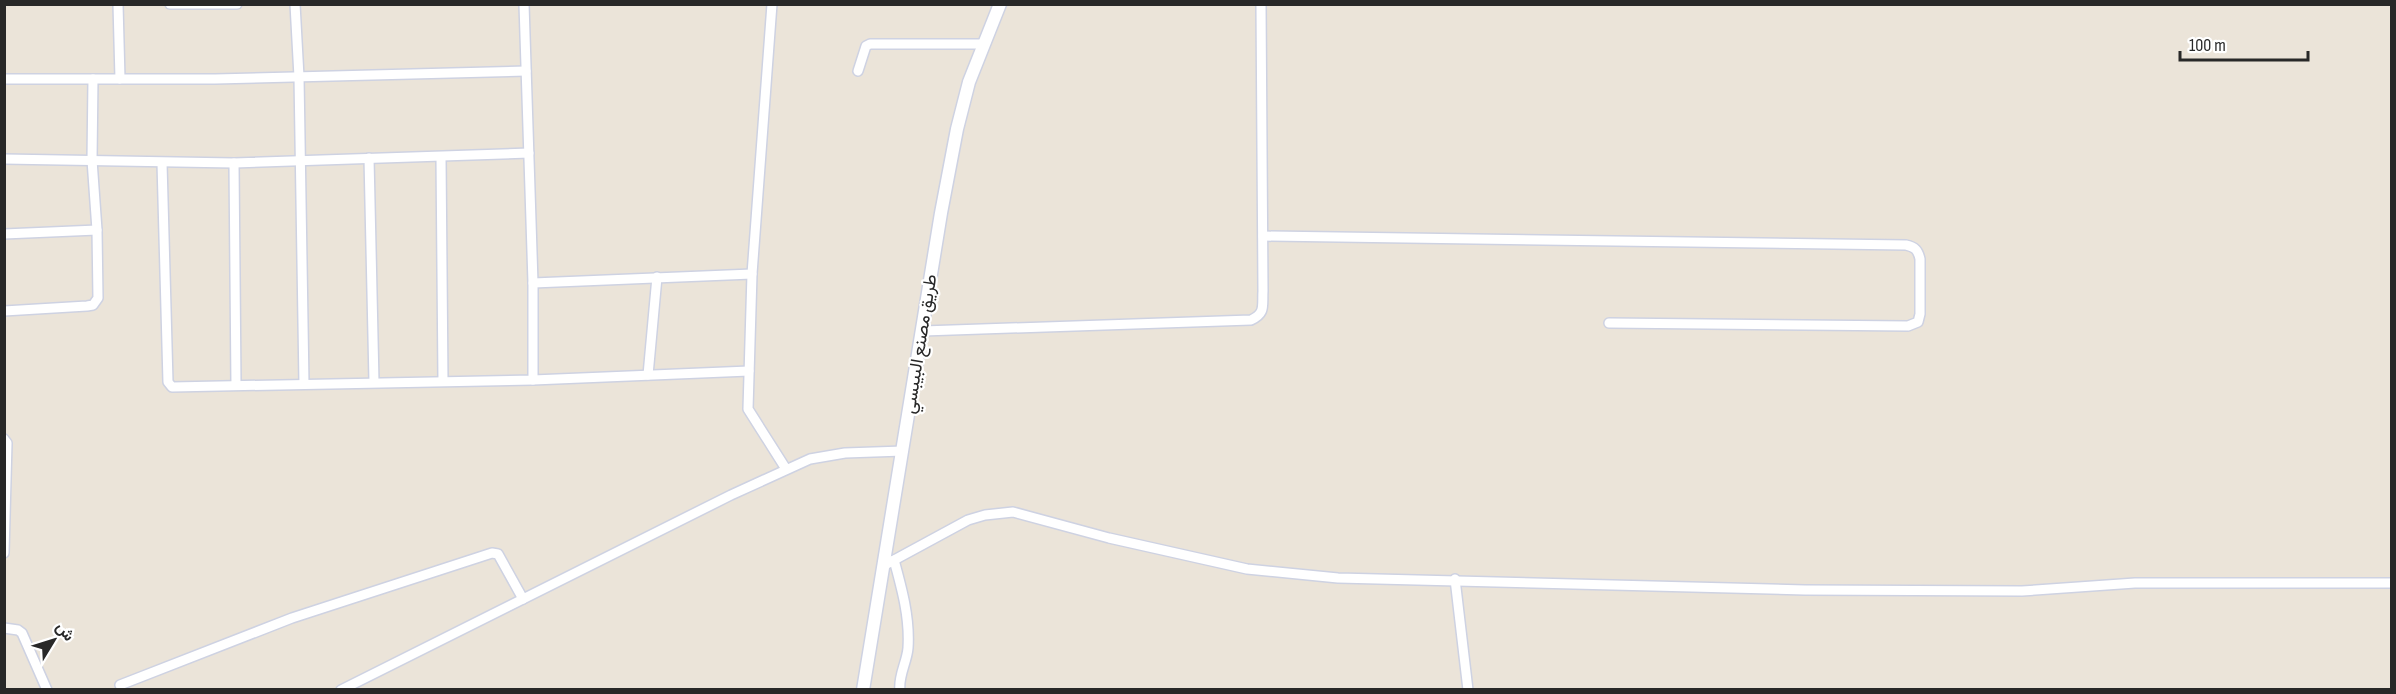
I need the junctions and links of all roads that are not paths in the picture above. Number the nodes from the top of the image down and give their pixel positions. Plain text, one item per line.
1 (118, 4) edge
2 (170, 4) edge
3 (237, 4) edge
4 (295, 4) edge
5 (524, 4) edge
6 (772, 4) edge
7 (1000, 4) edge
8 (1261, 4) edge
9 (983, 44) junction
10 (526, 71) junction
11 (858, 71) dead end
12 (298, 77) junction
13 (4, 79) edge
14 (93, 79) junction
15 (120, 79) junction
16 (530, 153) junction
17 (441, 157) junction
18 (369, 158) junction
19 (4, 159) edge
20 (92, 160) junction
21 (300, 160) junction
22 (162, 163) junction
23 (234, 163) junction
24 (97, 230) junction
25 (4, 234) edge
26 (1263, 236) junction
27 (752, 274) junction
28 (657, 277) junction
29 (534, 283) junction
30 (4, 311) edge
31 (1609, 323) dead end
32 (923, 331) junction
33 (750, 371) junction
34 (648, 375) junction
35 (533, 380) junction
36 (443, 381) junction
37 (374, 382) junction
38 (304, 384) junction
39 (236, 385) junction
40 (4, 439) edge
41 (903, 451) junction
42 (786, 469) junction
43 (4, 552) edge
44 (889, 563) junction
45 (1455, 579) junction
46 (2391, 583) edge
47 (523, 599) junction
48 (7, 629) edge
49 (120, 685) dead end
50 (47, 690) edge
51 (341, 690) edge
52 (863, 690) edge
53 (900, 690) edge
54 (1468, 690) edge

1 - 15 street
2 - 3 street
4 - 12 street
5 - 10 street
6 - 27 street
7 - 9 main road, طريق مصنع البيبسي
8 - 26 street
9 - 11 street
9 - 32 main road, طريق مصنع البيبسي
10 - 12 street
10 - 16 street
12 - 15 street
12 - 21 street
13 - 14 street
14 - 15 street
14 - 20 street
16 - 17 street
16 - 29 street
17 - 18 street
17 - 36 street
18 - 21 street
18 - 37 street
19 - 20 street
20 - 22 street
20 - 24 street
21 - 23 street
21 - 38 street
22 - 23 street
22 - 39 street
23 - 39 street
24 - 25 street
24 - 30 street
26 - 31 street
26 - 32 street
27 - 28 street
27 - 33 street
28 - 29 street
28 - 34 street
29 - 35 street
32 - 41 main road, طريق مصنع البيبسي
33 - 34 street
33 - 42 street
34 - 35 street
35 - 36 street
36 - 37 street
37 - 38 street
38 - 39 street
40 - 43 street
41 - 42 street
41 - 44 main road, طريق مصنع البيبسي
42 - 47 street
44 - 45 street
44 - 52 main road, طريق مصنع البيبسي
44 - 53 street
45 - 46 street
45 - 54 street
47 - 49 street
47 - 51 street
48 - 50 street

